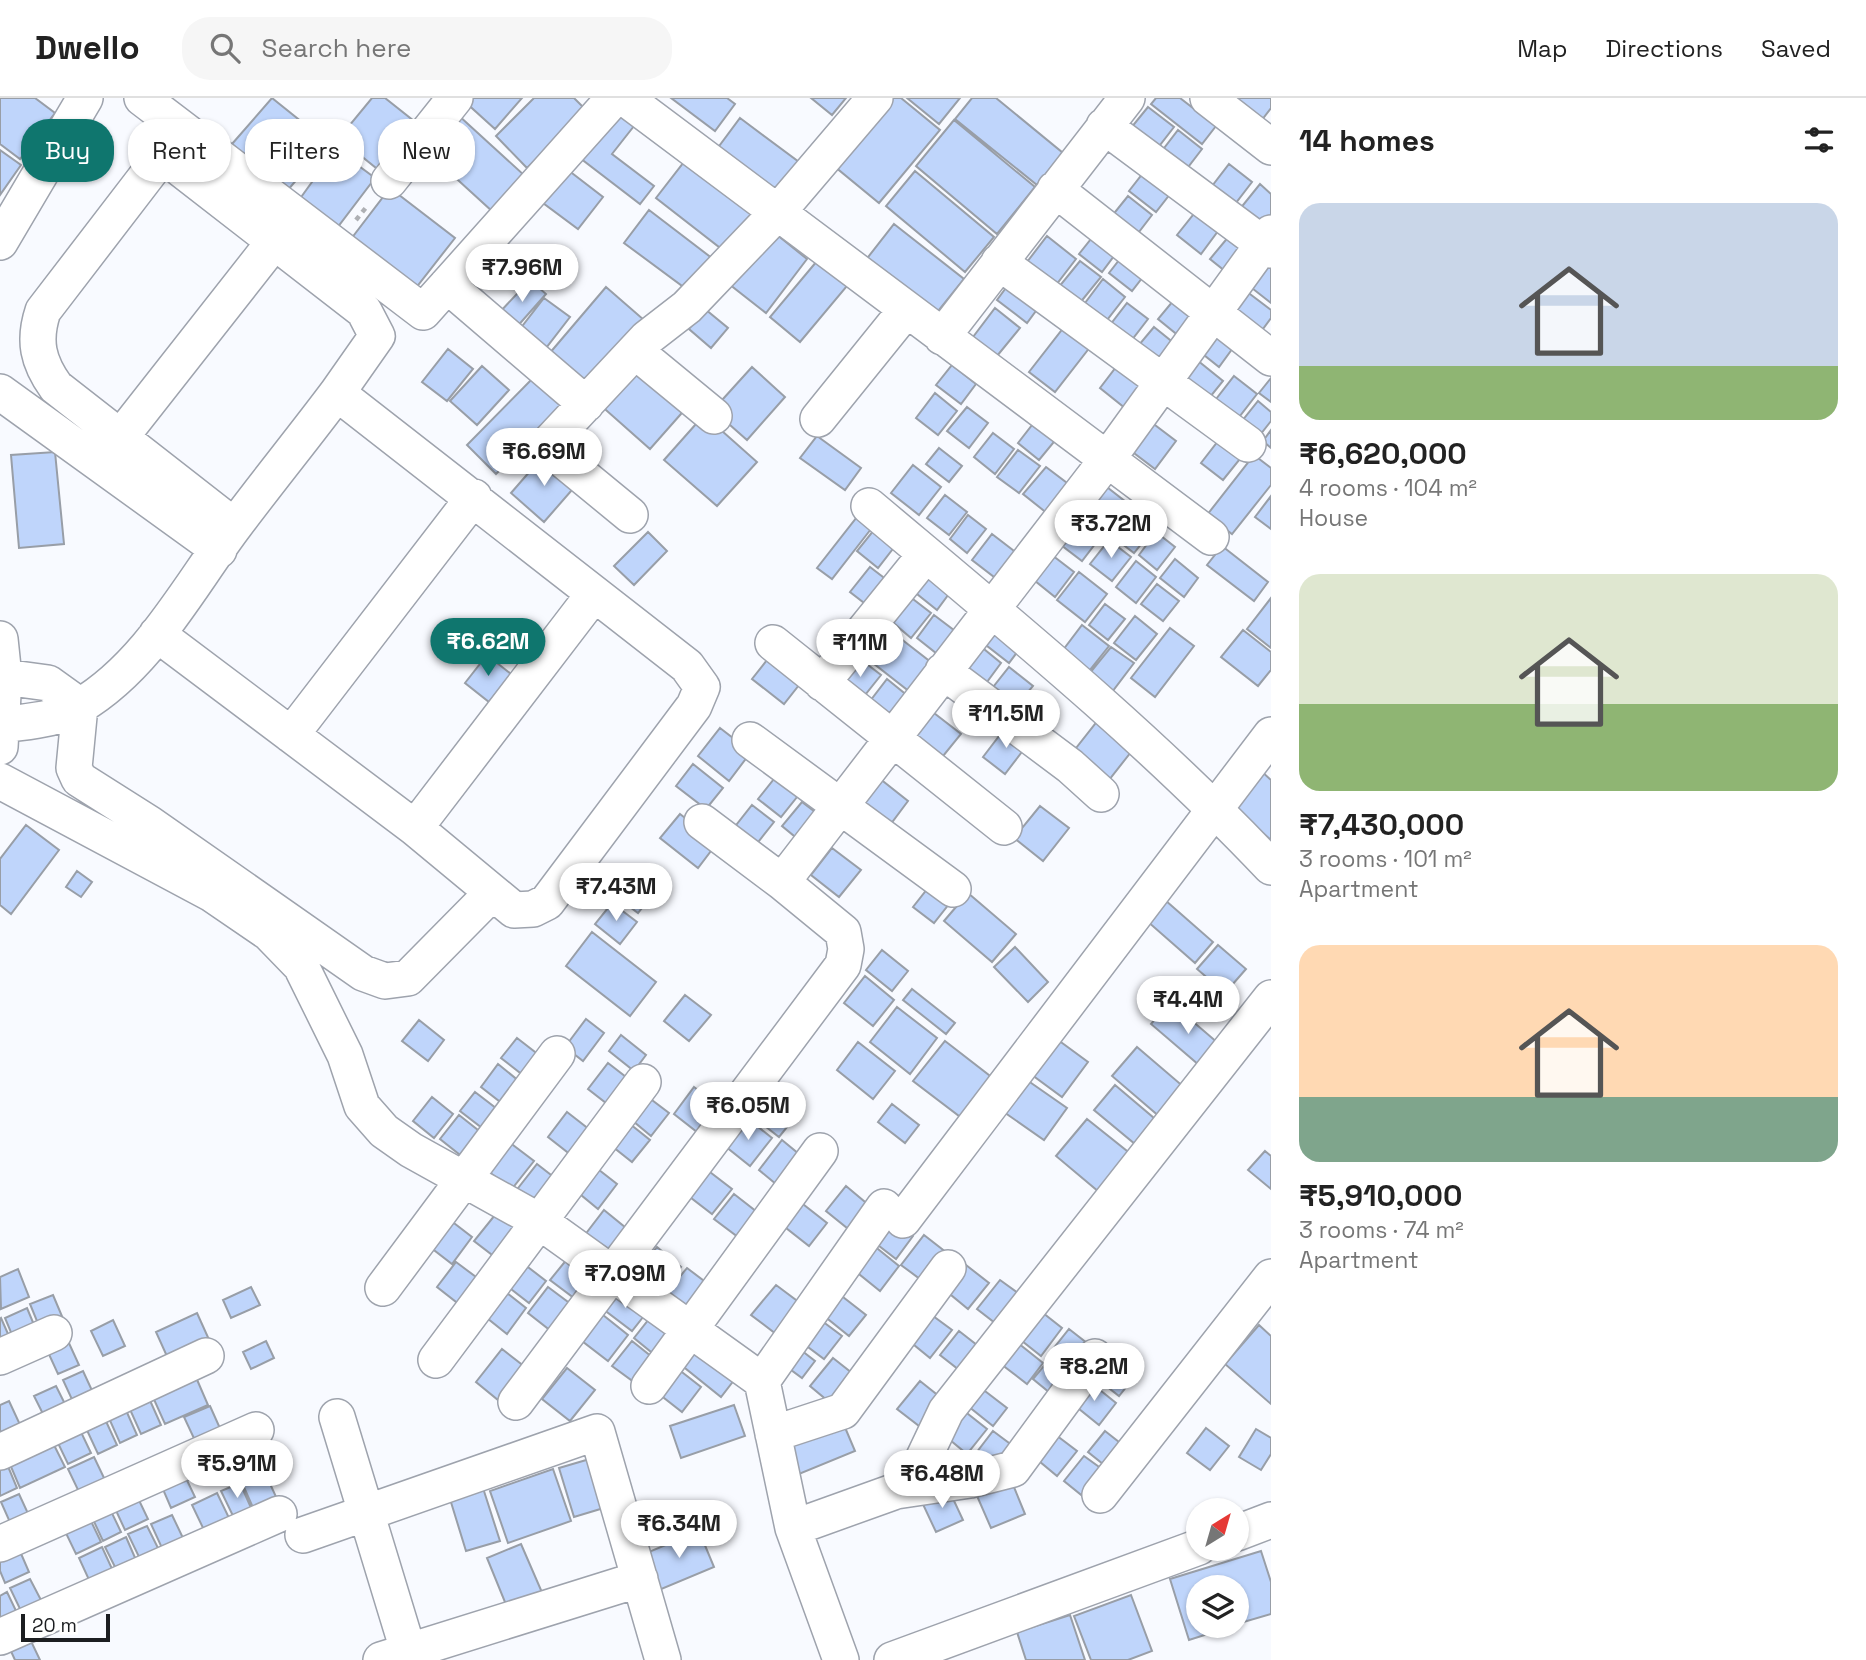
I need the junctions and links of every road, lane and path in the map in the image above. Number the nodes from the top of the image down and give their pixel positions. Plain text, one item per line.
1 (85, 98) edge
2 (142, 98) edge
3 (455, 98) edge
4 (614, 98) edge
5 (625, 98) edge
6 (875, 98) edge
7 (1127, 98) edge
8 (1208, 98) edge
9 (438, 119) edge
10 (1104, 126) junction
11 (1271, 147) edge
12 (388, 182) edge
13 (1055, 189) junction
14 (777, 213) junction
15 (0, 242) edge
16 (274, 242) junction
17 (1268, 242) edge
18 (335, 245) junction
19 (999, 262) junction
20 (447, 285) junction
21 (906, 310) junction
22 (1212, 314) junction
23 (942, 337) junction
24 (635, 351) junction
25 (1271, 358) edge
26 (1163, 383) junction
27 (0, 391) edge
28 (337, 393) junction
29 (586, 404) junction
30 (714, 416) dead end
31 (818, 419) dead end
32 (120, 438) junction
33 (1248, 444) dead end
34 (1106, 461) junction
35 (474, 497) junction
36 (869, 506) dead end
37 (629, 515) dead end
38 (1211, 537) dead end
39 (227, 538) junction
40 (926, 554) junction
41 (594, 594) junction
42 (993, 607) junction
43 (157, 634) junction
44 (0, 639) edge
45 (773, 643) dead end
46 (943, 671) junction
47 (4, 677) junction
48 (822, 683) junction
49 (80, 706) junction
50 (291, 735) junction
51 (1271, 735) edge
52 (1, 737) edge
53 (892, 738) junction
54 (750, 740) dead end
55 (0, 781) edge
56 (1101, 794) dead end
57 (841, 804) junction
58 (1216, 809) junction
59 (702, 822) dead end
60 (1004, 827) dead end
61 (415, 828) junction
62 (1271, 867) edge
63 (782, 882) junction
64 (953, 888) dead end
65 (491, 894) junction
66 (1271, 998) edge
67 (557, 1054) dead end
68 (643, 1082) dead end
69 (820, 1152) dead end
70 (461, 1178) junction
71 (539, 1221) junction
72 (948, 1268) dead end
73 (613, 1272) junction
74 (1271, 1277) edge
75 (383, 1288) dead end
76 (691, 1328) junction
77 (54, 1334) dead end
78 (206, 1356) dead end
79 (0, 1357) edge
80 (1095, 1357) dead end
81 (436, 1360) dead end
82 (762, 1381) junction
83 (649, 1386) dead end
84 (516, 1402) dead end
85 (337, 1417) dead end
86 (256, 1430) dead end
87 (773, 1434) junction
88 (0, 1452) edge
89 (909, 1489) junction
90 (1100, 1495) dead end
91 (366, 1511) junction
92 (1271, 1520) edge
93 (793, 1528) junction
94 (1250, 1528) edge
95 (0, 1544) edge
96 (1186, 1552) edge
97 (640, 1579) junction
98 (0, 1637) edge
99 (400, 1657) edge
100 (663, 1660) edge
101 (841, 1660) edge
102 (892, 1660) edge

1 - 15 street
2 - 18 street
3 - 9 street
4 - 20 street
5 - 14 street
6 - 14 street
7 - 10 street
8 - 11 street
10 - 13 street
10 - 17 street
12 - 18 path
13 - 19 street
13 - 22 street
14 - 21 street
14 - 24 street
16 - 28 street
16 - 32 street
16 - 32 street
17 - 22 street
18 - 20 street
19 - 23 street
19 - 26 street
20 - 29 street
21 - 23 street
21 - 31 street
22 - 25 street
22 - 26 street
23 - 34 street
24 - 29 street
24 - 30 street
26 - 33 street
26 - 34 street
27 - 39 street
28 - 35 street
28 - 39 street
29 - 37 street
32 - 39 street
34 - 38 street
34 - 42 street
35 - 41 street
35 - 50 street
36 - 40 street
39 - 43 street
40 - 42 street
40 - 48 street
41 - 61 street
41 - 65 street
42 - 46 street
42 - 58 street
43 - 49 street
43 - 50 street
44 - 47 street
45 - 48 street
46 - 53 street
46 - 56 street
47 - 49 street
47 - 52 street
48 - 53 street
49 - 52 street
49 - 65 street
50 - 61 street
51 - 58 street
53 - 57 street
53 - 60 street
54 - 57 street
55 - 70 street
57 - 63 street
57 - 64 street
58 - 62 street
58 - 82 street
59 - 63 street
61 - 65 street
63 - 73 street
66 - 89 street
67 - 70 street
68 - 71 street
69 - 76 street
70 - 71 street
70 - 75 street
71 - 73 street
71 - 81 street
72 - 87 street
73 - 76 street
73 - 84 street
74 - 90 street
76 - 82 street
76 - 83 street
77 - 79 street
78 - 88 street
80 - 89 street
82 - 87 street
85 - 91 street
86 - 95 street
87 - 93 street
89 - 93 street
91 - 97 street
91 - 98 street
91 - 99 street
92 - 94 street
93 - 101 street
96 - 102 street
97 - 99 street
97 - 100 street

